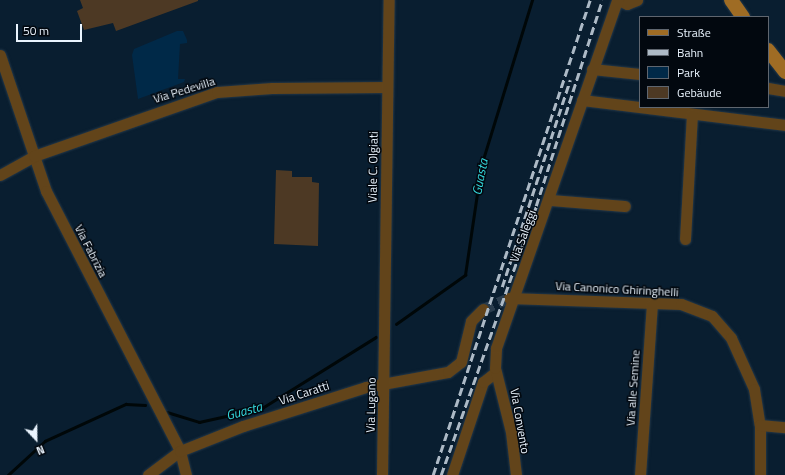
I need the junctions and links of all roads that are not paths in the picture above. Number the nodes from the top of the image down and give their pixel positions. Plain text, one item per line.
1 (389, 0) edge
2 (618, 0) edge
3 (637, 0) edge
4 (731, 0) edge
5 (742, 16) edge
6 (769, 51) edge
7 (0, 55) edge
8 (592, 69) junction
9 (785, 72) edge
10 (639, 74) edge
11 (387, 87) junction
12 (769, 88) edge
13 (785, 91) edge
14 (582, 100) junction
15 (639, 107) edge
16 (645, 108) edge
17 (692, 114) junction
18 (785, 125) edge
19 (34, 156) junction
20 (0, 175) edge
21 (550, 200) junction
22 (625, 206) dead end
23 (685, 239) dead end
24 (510, 298) junction
25 (652, 303) junction
26 (483, 309) tunnel mouth
27 (384, 334) joint
28 (496, 372) junction
29 (384, 382) junction
30 (760, 425) junction
31 (785, 427) edge
32 (180, 451) junction
33 (148, 475) edge
34 (186, 475) edge
35 (382, 475) edge
36 (452, 475) edge
37 (516, 475) edge
38 (640, 475) edge
39 (760, 475) edge

1 - 11 street, Viale C. Olgiati
2 - 3 street, Via Saleggi
2 - 8 street, Via Saleggi
4 - 5 main road
6 - 9 main road
7 - 19 street, Via Fabrizia
8 - 10 street
8 - 14 street, Via Saleggi
11 - 19 street, Via Pedevilla
11 - 27 street, Viale C. Olgiati
12 - 13 street
14 - 15 street
14 - 21 street, Via Saleggi
16 - 17 street
17 - 18 street
17 - 23 street
19 - 20 street, Via Pedevilla
19 - 32 street, Via Fabrizia
21 - 22 street
21 - 24 street, Via Saleggi
24 - 25 street, Via Canonico Ghiringhelli
24 - 28 street, Via Saleggi
25 - 30 street, Via Canonico Ghiringhelli
25 - 38 street, Via alle Semine
26 - 29 street, Via Caratti
27 - 29 street, Via Lugano
28 - 36 street
28 - 37 street, Via Convento
29 - 32 street, Via Caratti
29 - 35 street, Via Lugano
30 - 31 street
30 - 39 street, Via Canonico Ghiringhelli
32 - 33 street, Via Caratti
32 - 34 street, Via Fabrizia

